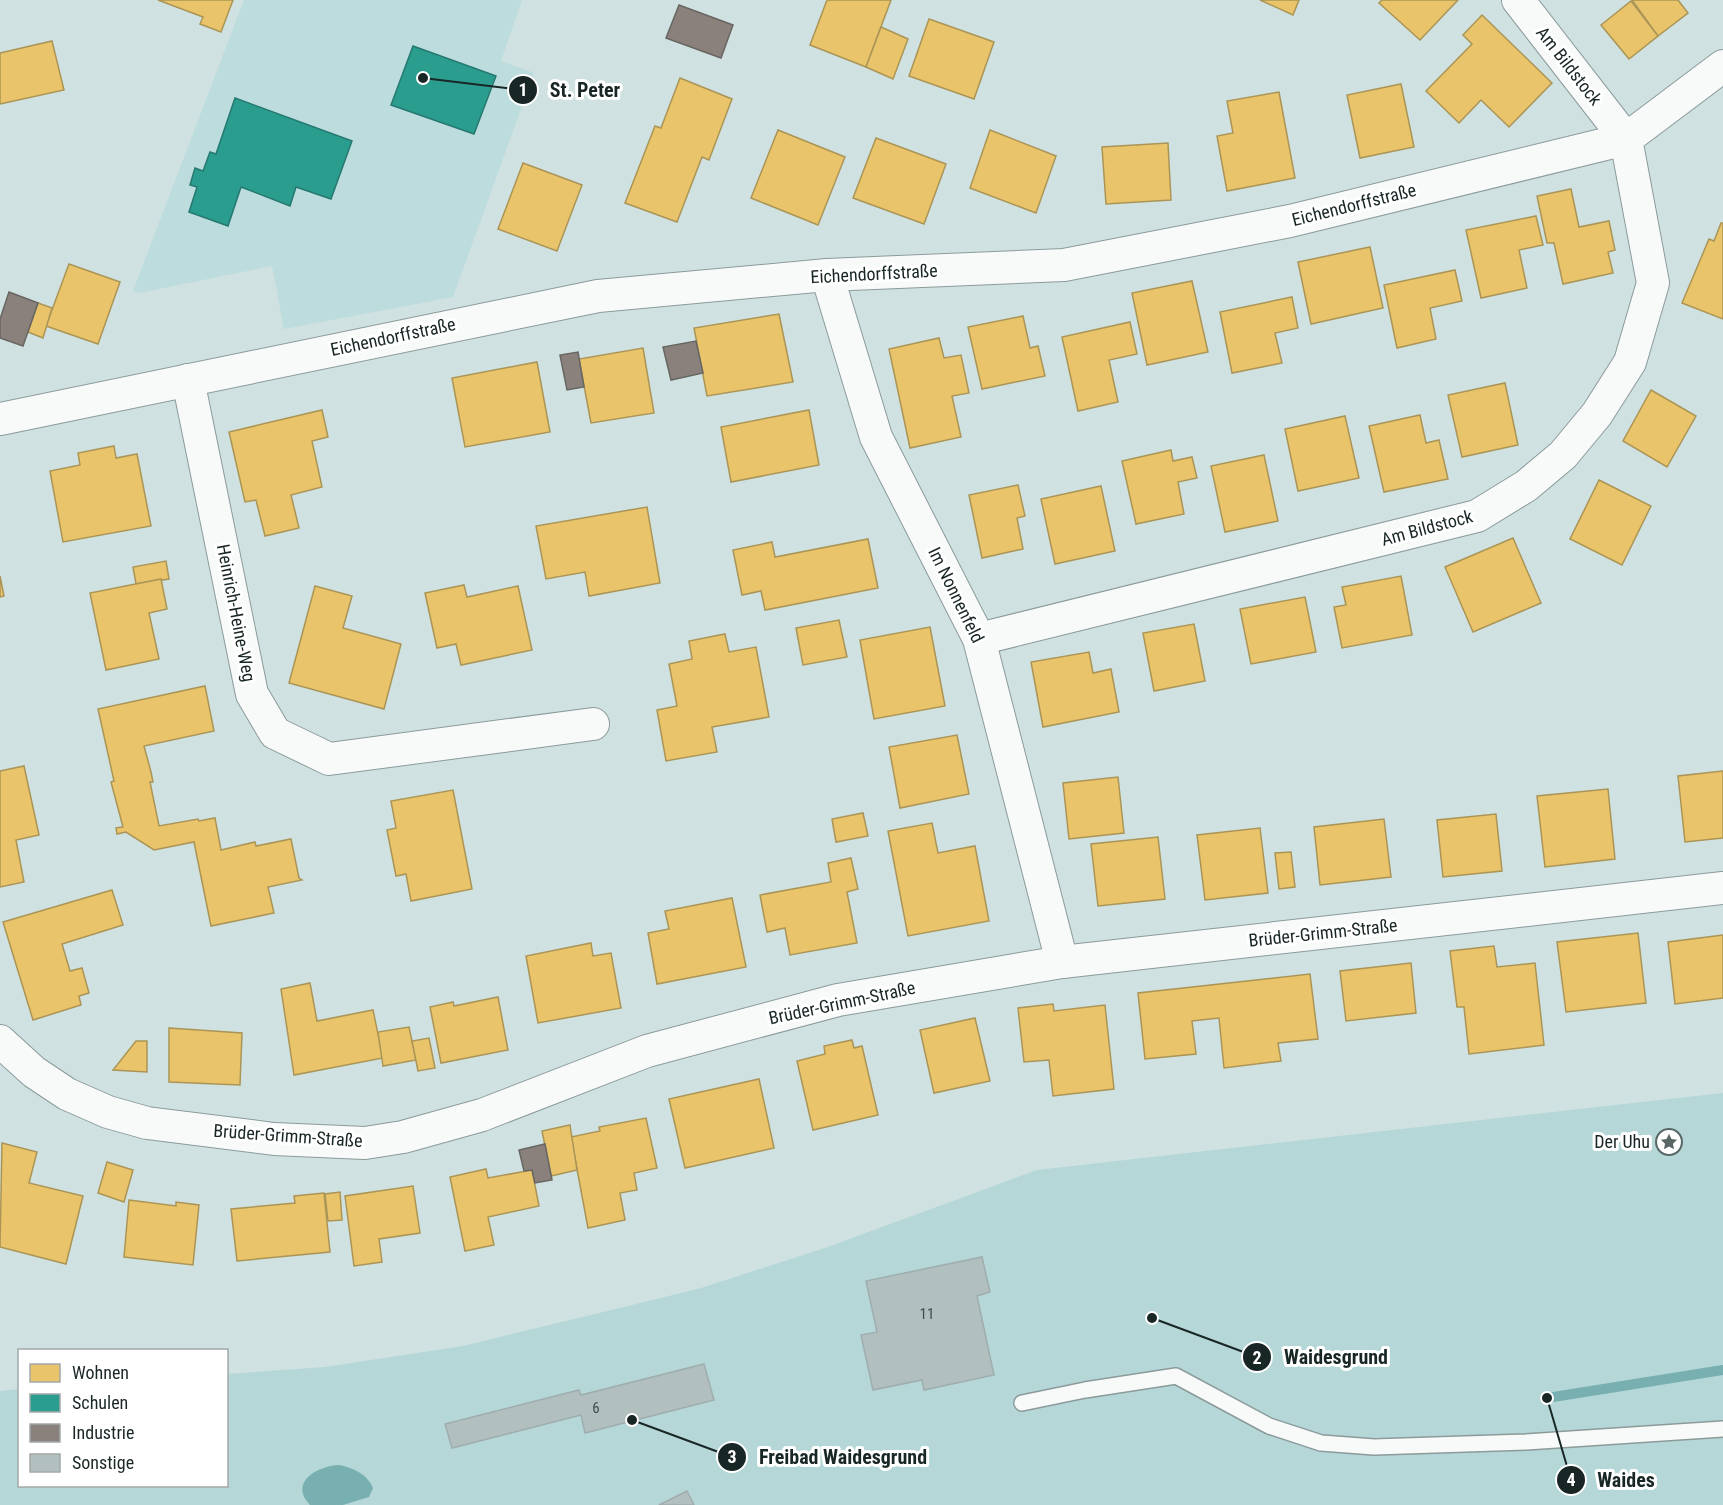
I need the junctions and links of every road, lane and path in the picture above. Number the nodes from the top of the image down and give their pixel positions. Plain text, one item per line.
1 (1518, 0) edge
2 (1723, 66) edge
3 (1626, 139) junction
4 (827, 275) junction
5 (188, 380) junction
6 (0, 419) edge
7 (979, 639) junction
8 (593, 724) dead end
9 (1723, 888) edge
10 (1062, 962) junction
11 (0, 1041) edge
12 (1022, 1403) dead end
13 (1723, 1429) edge

1 - 3 street, Am Bildstock
2 - 3 street, Eichendorffstraße
3 - 4 street, Eichendorffstraße
3 - 7 street, Am Bildstock
4 - 5 street, Eichendorffstraße
4 - 7 street, Im Nonnenfeld
5 - 6 street, Eichendorffstraße
5 - 8 street, Heinrich-Heine-Weg
7 - 10 street, Im Nonnenfeld
9 - 10 street, Brüder-Grimm-Straße
10 - 11 street, Brüder-Grimm-Straße
12 - 13 lane

